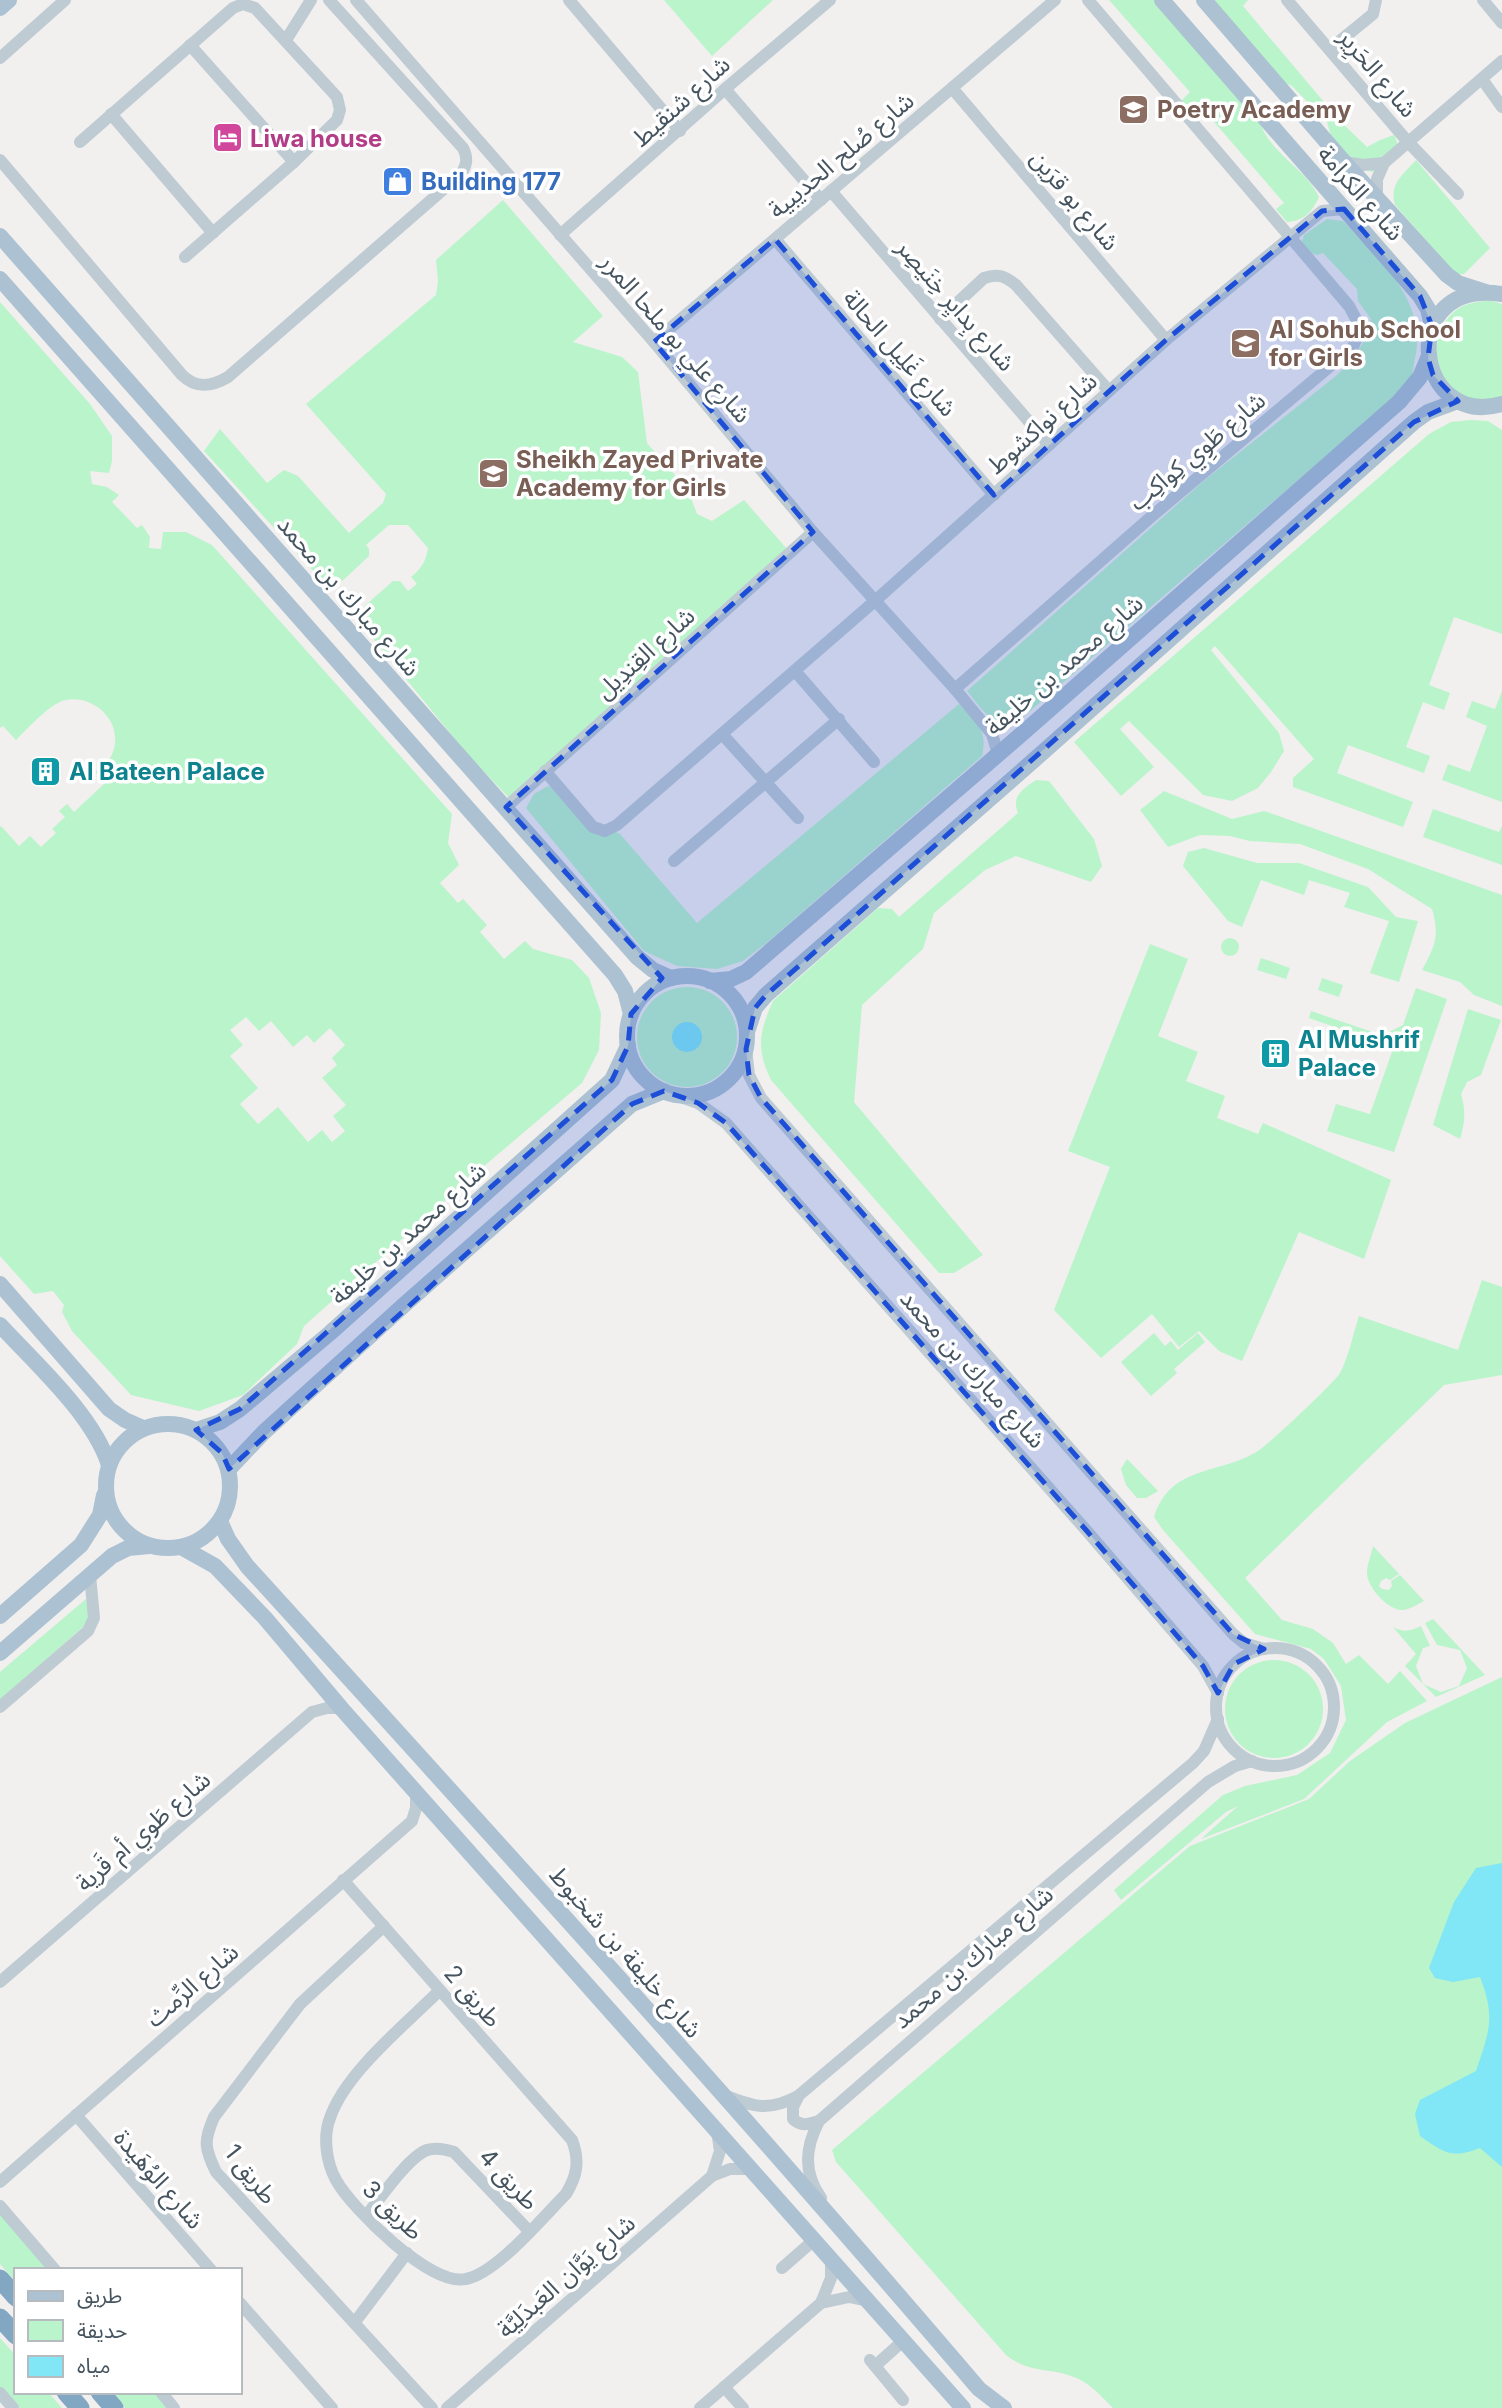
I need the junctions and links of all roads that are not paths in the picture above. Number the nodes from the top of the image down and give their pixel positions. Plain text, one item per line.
1 (9, 0) edge
2 (65, 0) edge
3 (311, 0) edge
4 (329, 0) edge
5 (356, 0) edge
6 (569, 0) edge
7 (830, 0) edge
8 (1055, 0) edge
9 (1088, 0) edge
10 (1161, 0) edge
11 (1204, 0) edge
12 (1287, 0) edge
13 (1376, 0) edge
14 (1483, 0) edge
15 (0, 8) edge
16 (1502, 23) edge
17 (286, 40) junction
18 (190, 45) junction
19 (1331, 49) junction
20 (0, 58) edge
21 (1502, 61) edge
22 (1482, 79) junction
23 (952, 88) junction
24 (725, 89) junction
25 (1502, 107) edge
26 (111, 114) junction
27 (680, 131) junction
28 (80, 142) dead end
29 (1408, 142) junction
30 (0, 160) edge
31 (294, 162) junction
32 (1345, 163) junction
33 (1384, 163) junction
34 (1326, 187) junction
35 (1458, 194) dead end
36 (826, 196) junction
37 (1377, 199) junction
38 (1344, 209) junction
39 (1322, 211) junction
40 (213, 233) junction
41 (560, 235) junction
42 (0, 236) edge
43 (1289, 238) junction
44 (775, 239) junction
45 (185, 257) dead end
46 (0, 279) edge
47 (1494, 293) edge
48 (940, 319) junction
49 (1432, 327) junction
50 (1166, 340) junction
51 (654, 342) junction
52 (1428, 358) junction
53 (1109, 391) junction
54 (1458, 401) junction
55 (1499, 408) edge
56 (1049, 445) junction
57 (993, 495) junction
58 (813, 532) junction
59 (876, 600) junction
60 (795, 671) junction
61 (955, 690) junction
62 (839, 719) junction
63 (722, 734) junction
64 (992, 734) junction
65 (1013, 741) junction
66 (998, 754) junction
67 (874, 762) dead end
68 (545, 771) junction
69 (765, 782) junction
70 (506, 807) junction
71 (798, 818) dead end
72 (674, 861) dead end
73 (671, 978) junction
74 (710, 981) junction
75 (631, 1014) junction
76 (747, 1032) junction
77 (628, 1046) junction
78 (746, 1049) junction
79 (669, 1093) junction
80 (0, 1284) edge
81 (0, 1325) edge
82 (143, 1428) junction
83 (196, 1430) junction
84 (109, 1465) junction
85 (229, 1469) junction
86 (105, 1489) junction
87 (220, 1521) junction
88 (150, 1546) junction
89 (181, 1547) junction
90 (90, 1575) junction
91 (0, 1616) edge
92 (1264, 1649) junction
93 (0, 1653) edge
94 (317, 1679) junction
95 (1218, 1693) junction
96 (0, 1707) edge
97 (341, 1708) junction
98 (313, 1712) junction
99 (1217, 1719) junction
100 (1252, 1761) junction
101 (416, 1791) junction
102 (440, 1819) junction
103 (412, 1821) junction
104 (343, 1880) junction
105 (384, 1926) junction
106 (0, 1982) edge
107 (440, 1990) junction
108 (721, 2094) junction
109 (799, 2096) junction
110 (76, 2115) junction
111 (819, 2121) junction
112 (717, 2131) junction
113 (572, 2140) joint
114 (749, 2169) junction
115 (712, 2176) junction
116 (0, 2182) edge
117 (0, 2206) edge
118 (366, 2217) junction
119 (841, 2227) junction
120 (529, 2231) junction
121 (814, 2241) junction
122 (407, 2253) junction
123 (831, 2260) junction
124 (53, 2268) edge
125 (209, 2268) edge
126 (782, 2268) dead end
127 (0, 2279) edge
128 (14, 2295) edge
129 (868, 2301) junction
130 (821, 2303) junction
131 (242, 2305) edge
132 (0, 2318) edge
133 (355, 2322) junction
134 (14, 2334) edge
135 (904, 2340) junction
136 (724, 2387) junction
137 (0, 2393) edge
138 (68, 2394) edge
139 (102, 2394) edge
140 (162, 2394) edge
141 (904, 2400) dead end
142 (13, 2408) edge
143 (80, 2408) edge
144 (114, 2408) edge
145 (174, 2408) edge
146 (332, 2408) edge
147 (432, 2408) edge
148 (447, 2408) edge
149 (700, 2408) edge
150 (743, 2408) edge
151 (963, 2408) edge
152 (1004, 2408) edge

1 - 15 main road
2 - 20 street
3 - 17 street
4 - 30 street
5 - 41 street, شارع علي بو ملحا المرر
6 - 27 street
7 - 24 street, شارع شنقيط
8 - 23 street, شارع صُلح الحديبية
9 - 43 street, شارع طَوِي كِواكِب
10 - 34 main road, شارع الكرامة
11 - 32 main road, شارع الكرامة
12 - 19 street, شارع الحَرِير
13 - 19 street
14 - 16 street
17 - 18 street
17 - 31 street
18 - 26 street
18 - 31 street
19 - 29 street, شارع الحَرِير
21 - 22 street
22 - 25 street
22 - 29 street
23 - 36 street, شارع صُلح الحديبية
23 - 50 street, شارع بو قرَين
24 - 27 street, شارع شنقيط
24 - 36 street, شارع بِدايِر خِنَيصِر
26 - 28 street
26 - 40 street
27 - 41 street, شارع شنقيط
29 - 33 street
29 - 35 street, شارع الحَرِير
31 - 40 street
32 - 33 street
32 - 37 main road, شارع الكرامة
33 - 37 street
34 - 38 main road, شارع الكرامة
34 - 39 street
36 - 44 street, شارع صُلح الحديبية
36 - 48 street, شارع بِدايِر خِنَيصِر
37 - 47 main road, شارع الكرامة
38 - 39 street
38 - 49 main road, شارع الكرامة
39 - 43 street, شارع نواكشوط
40 - 45 street
41 - 51 street, شارع علي بو ملحا المرر
42 - 70 main road, شارع مبارك بن محمد
43 - 50 street, شارع نواكشوط
43 - 61 street, شارع طَوِي كِواكِب
44 - 51 street, شارع صُلح الحديبية
44 - 57 street, شارع غَلِيل الحالة
46 - 75 main road, شارع مبارك بن محمد
47 - 49 main road
48 - 53 street
48 - 56 street, شارع بِدايِر خِنَيصِر
49 - 52 main road
50 - 53 street, شارع نواكشوط
51 - 58 street, شارع علي بو ملحا المرر
52 - 54 main road
52 - 65 main road, شارع محمد بن خليفة
53 - 56 street, شارع نواكشوط
54 - 55 main road
54 - 76 main road, شارع محمد بن خليفة
56 - 57 street, شارع نواكشوط
57 - 59 street, شارع نواكشوط
58 - 59 street, شارع علي بو ملحا المرر
58 - 68 street, شارع القِندِيل
59 - 60 street, شارع نواكشوط
59 - 61 street, شارع علي بو ملحا المرر
60 - 62 street
60 - 63 street, شارع نواكشوط
61 - 64 street, شارع علي بو ملحا المرر
62 - 67 street
62 - 69 street
63 - 68 street, شارع نواكشوط
63 - 69 street
64 - 65 street
64 - 66 street, شارع علي بو ملحا المرر
65 - 66 main road, شارع محمد بن خليفة
66 - 74 main road, شارع محمد بن خليفة
68 - 70 street, شارع القِندِيل
69 - 71 street
69 - 72 street
70 - 73 main road, شارع مبارك بن محمد
73 - 74 main road
73 - 75 main road
74 - 76 main road
75 - 77 main road
76 - 78 main road
77 - 79 main road
77 - 83 main road, شارع محمد بن خليفة
78 - 79 main road
78 - 92 street, شارع مبارك بن محمد
79 - 85 main road, شارع محمد بن خليفة
79 - 95 street, شارع مبارك بن محمد
80 - 82 main road
81 - 84 main road
82 - 83 main road
82 - 84 main road
83 - 85 main road
84 - 86 main road
85 - 87 main road
86 - 88 main road
86 - 91 main road
87 - 89 main road
87 - 108 main road, شارع خليفة بن شخبوط
88 - 89 main road
88 - 90 main road
89 - 94 main road, شارع خليفة بن شخبوط
90 - 93 main road
90 - 96 street
92 - 95 street
92 - 100 street
94 - 97 main road, شارع خليفة بن شخبوط
94 - 98 street
95 - 99 street
97 - 98 street
97 - 101 main road, شارع خليفة بن شخبوط
98 - 106 street, شارع طَوي أم قَرية
99 - 100 street
99 - 109 street, شارع مبارك بن محمد
100 - 111 street, شارع مبارك بن محمد
101 - 102 main road, شارع خليفة بن شخبوط
101 - 103 street
102 - 103 street
102 - 112 main road, شارع خليفة بن شخبوط
103 - 104 street, شارع الرِّمث
104 - 105 street, طريق 2
104 - 110 street, شارع الرِّمث
105 - 107 street, طريق 2
105 - 133 street, طريق 1
107 - 113 street, طريق 2
107 - 118 street, طريق 3
108 - 109 street, شارع مبارك بن محمد
108 - 119 main road, شارع خليفة بن شخبوط
109 - 111 street
110 - 116 street, شارع الرِّمث
110 - 125 street, شارع الوُهَيدة
111 - 119 street
112 - 114 main road, شارع خليفة بن شخبوط
112 - 115 street
113 - 120 street, طريق 3
114 - 115 street, شارع يَوَّان العَبدَلِيَّة
114 - 121 main road, شارع خليفة بن شخبوط
115 - 148 street, شارع يَوَّان العَبدَلِيَّة
117 - 124 street
118 - 120 street, طريق 4
118 - 122 street, طريق 3
119 - 152 main road, شارع خليفة بن شخبوط
120 - 122 street, طريق 3
121 - 123 main road, شارع خليفة بن شخبوط
121 - 126 street
122 - 133 street
123 - 129 main road, شارع خليفة بن شخبوط
123 - 130 street
127 - 128 highway
129 - 130 street
129 - 135 main road, شارع خليفة بن شخبوط
130 - 136 street
131 - 146 street
132 - 134 highway
133 - 147 street, طريق 1
135 - 141 street
135 - 151 main road, شارع خليفة بن شخبوط
136 - 149 street
136 - 150 street
137 - 142 street
138 - 143 highway
139 - 144 highway
140 - 145 street

